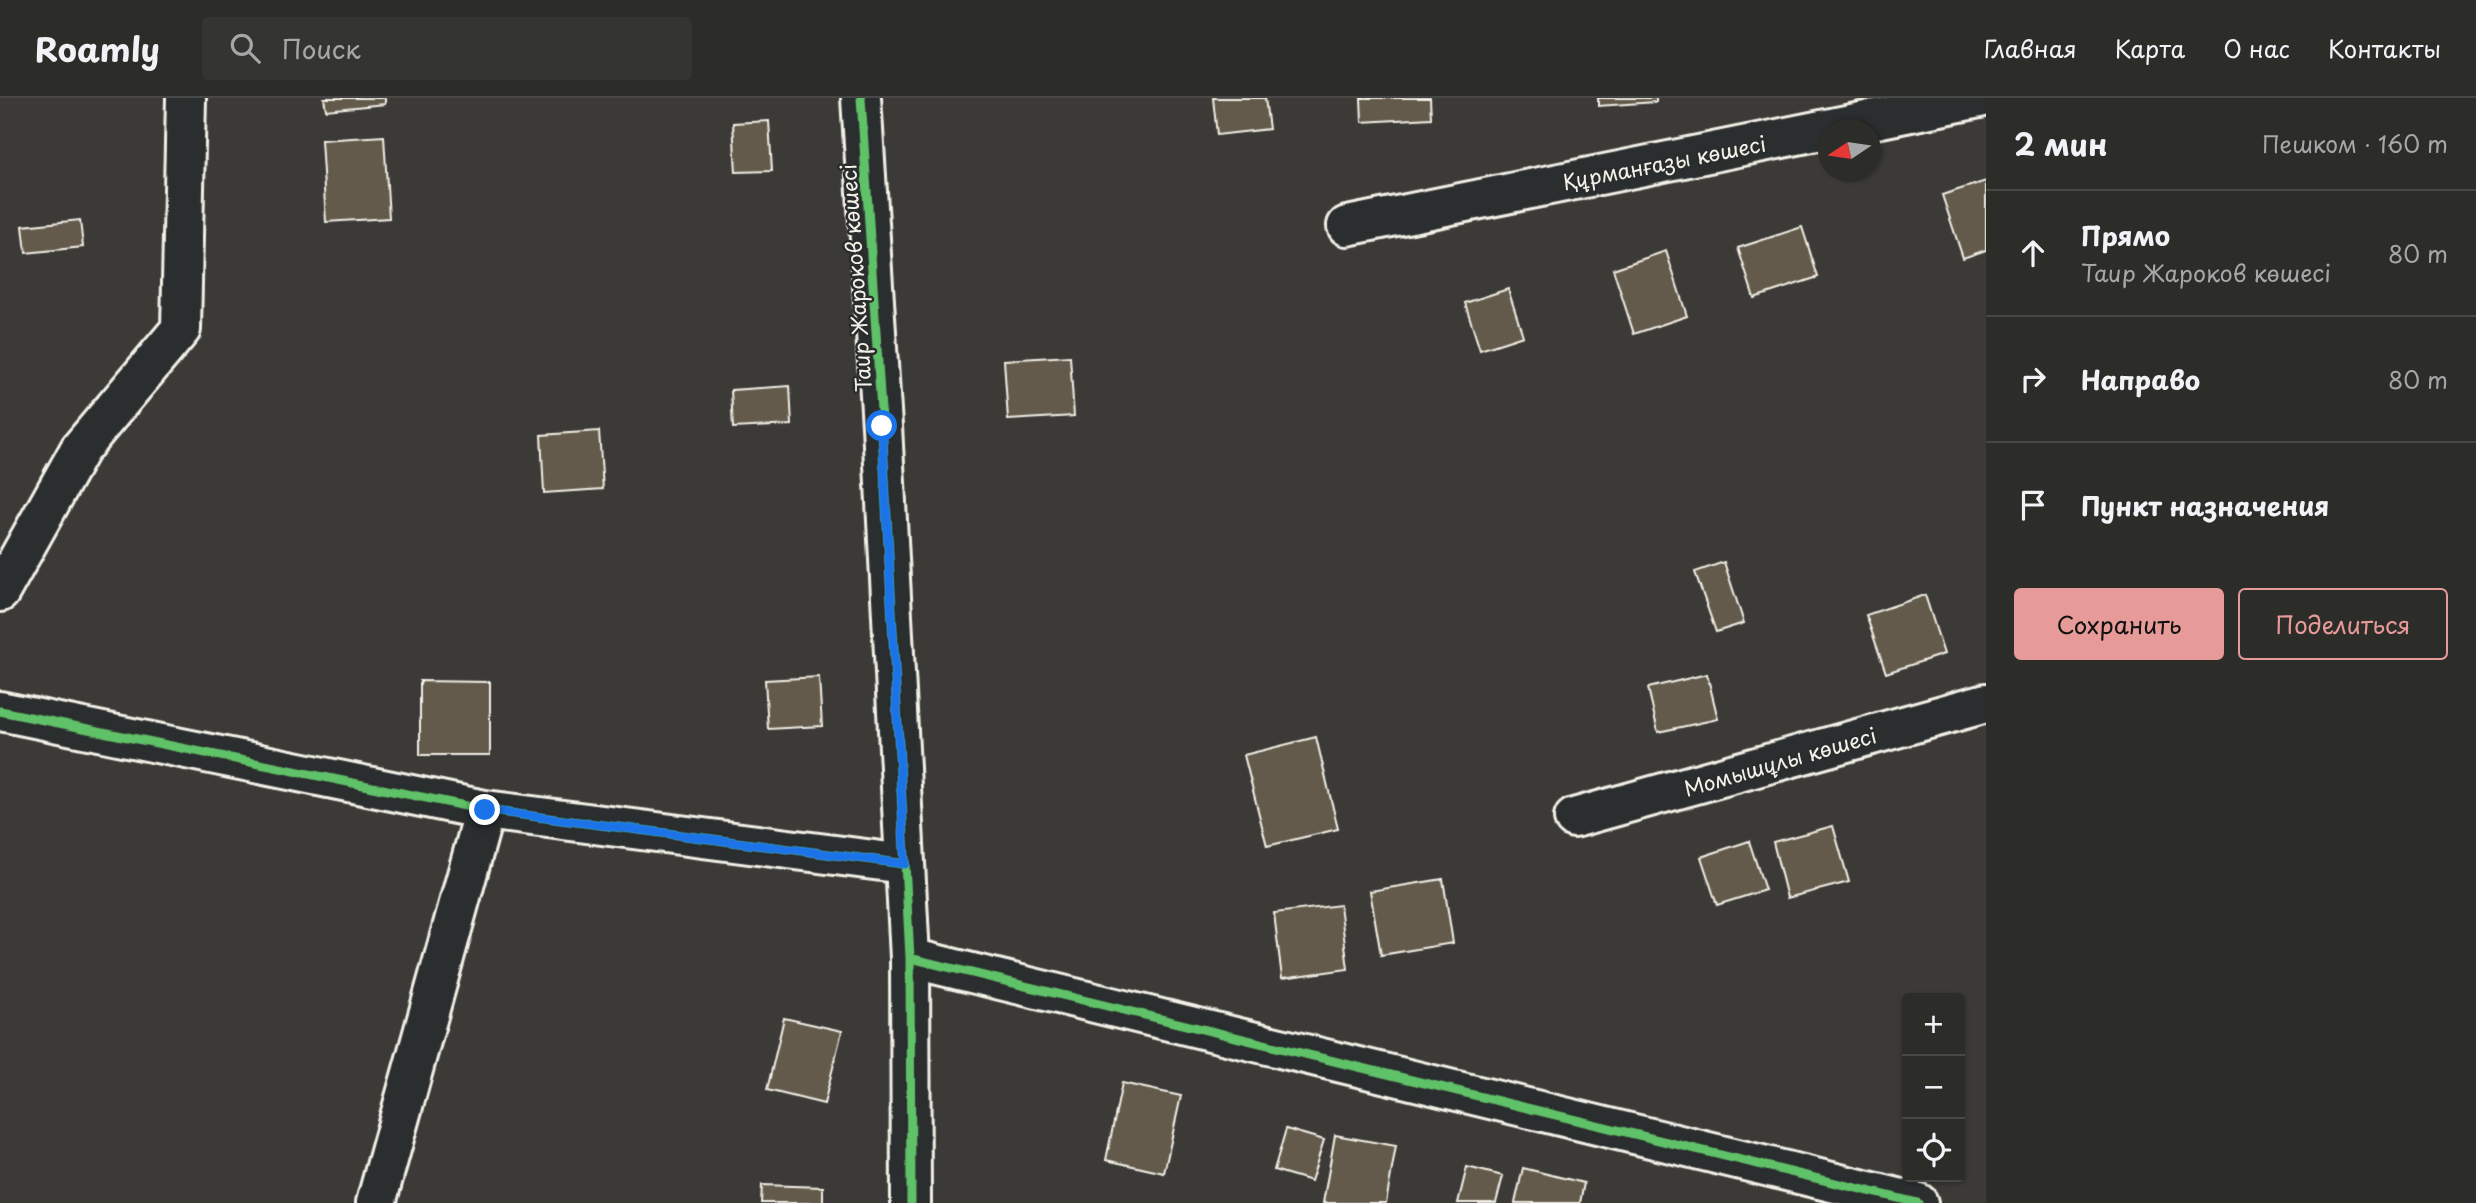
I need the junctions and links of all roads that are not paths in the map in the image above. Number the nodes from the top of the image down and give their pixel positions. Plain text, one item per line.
1 (186, 98) edge
2 (861, 98) edge
3 (1980, 98) edge
4 (1347, 226) dead end
5 (0, 592) edge
6 (1986, 703) edge
7 (0, 711) edge
8 (485, 810) junction
9 (1574, 818) dead end
10 (905, 864) junction
11 (910, 958) junction
12 (376, 1203) edge
13 (911, 1203) edge
14 (1918, 1203) edge

1 - 5 street
2 - 10 street, Таир Жароков көшесі
3 - 4 street, Құрманғазы көшесі
6 - 9 street, Момышұлы көшесі
7 - 8 street
8 - 10 street
8 - 12 street
10 - 11 street, Таир Жароков көшесі
11 - 13 street, Таир Жароков көшесі
11 - 14 street

